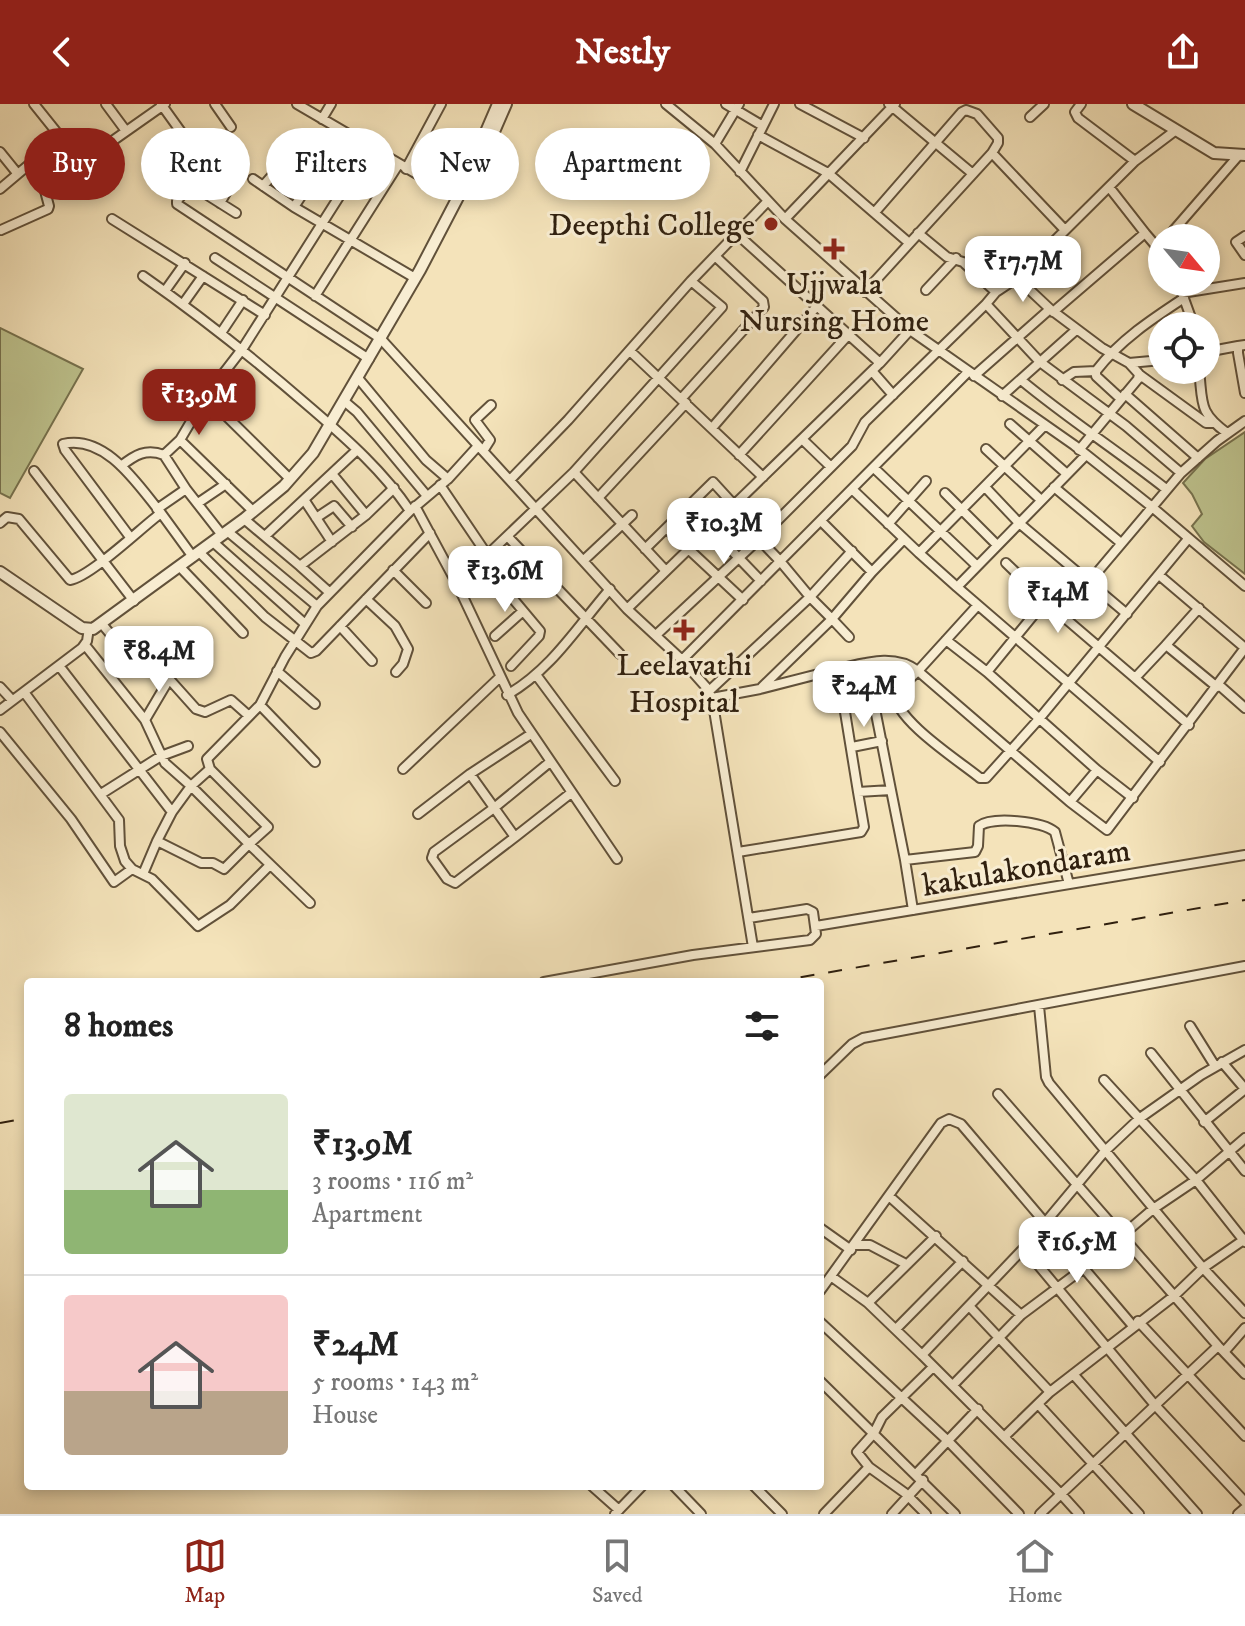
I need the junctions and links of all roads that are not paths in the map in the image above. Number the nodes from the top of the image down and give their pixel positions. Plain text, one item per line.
1 (34, 104) edge
2 (106, 104) edge
3 (215, 104) edge
4 (297, 104) edge
5 (331, 104) edge
6 (441, 104) edge
7 (498, 104) edge
8 (506, 104) edge
9 (666, 104) edge
10 (726, 104) edge
11 (773, 104) edge
12 (800, 104) edge
13 (1044, 104) edge
14 (1081, 104) edge
15 (163, 105) edge
16 (892, 105) edge
17 (1136, 105) edge
18 (737, 107) edge
19 (1030, 117) dead end
20 (322, 119) junction
21 (763, 126) junction
22 (231, 127) dead end
23 (54, 128) edge
24 (179, 128) edge
25 (337, 128) edge
26 (487, 128) edge
27 (496, 128) edge
28 (1176, 130) junction
29 (126, 131) joint
30 (758, 135) junction
31 (864, 138) junction
32 (715, 144) junction
33 (935, 144) junction
34 (0, 152) edge
35 (992, 153) junction
36 (1242, 155) edge
37 (1135, 161) junction
38 (395, 163) edge
39 (24, 167) edge
40 (402, 167) junction
41 (411, 172) edge
42 (740, 172) junction
43 (17, 173) junction
44 (828, 173) junction
45 (973, 174) junction
46 (253, 179) dead end
47 (266, 183) edge
48 (263, 186) junction
49 (1109, 187) junction
50 (0, 189) edge
51 (46, 200) edge
52 (222, 200) edge
53 (299, 200) edge
54 (336, 200) edge
55 (457, 200) edge
56 (767, 202) junction
57 (220, 203) junction
58 (294, 207) junction
59 (875, 212) junction
60 (236, 213) dead end
61 (112, 219) dead end
62 (785, 219) junction
63 (322, 222) junction
64 (1180, 224) edge
65 (1, 230) edge
66 (1065, 230) junction
67 (918, 233) junction
68 (1145, 233) junction
69 (737, 234) junction
70 (1148, 236) edge
71 (1245, 236) edge
72 (350, 239) junction
73 (908, 242) junction
74 (1245, 255) edge
75 (715, 256) junction
76 (215, 258) dead end
77 (956, 258) junction
78 (185, 263) junction
79 (143, 276) dead end
80 (203, 276) junction
81 (286, 277) junction
82 (415, 278) junction
83 (1017, 278) junction
84 (691, 281) junction
85 (1245, 283) edge
86 (1220, 288) edge
87 (926, 290) dead end
88 (165, 291) junction
89 (865, 292) junction
90 (996, 292) junction
91 (274, 296) junction
92 (315, 296) junction
93 (1182, 296) edge
94 (243, 300) junction
95 (183, 304) junction
96 (986, 304) junction
97 (817, 306) junction
98 (1051, 310) junction
99 (265, 315) junction
100 (910, 330) junction
101 (1076, 330) junction
102 (221, 333) junction
103 (849, 334) junction
104 (1016, 337) junction
105 (381, 339) junction
106 (1241, 346) edge
107 (243, 348) junction
108 (1220, 350) edge
109 (630, 351) junction
110 (939, 351) junction
111 (1110, 353) junction
112 (369, 359) junction
113 (1148, 361) edge
114 (1040, 362) junction
115 (880, 363) junction
116 (1129, 363) junction
117 (872, 371) junction
118 (1096, 371) junction
119 (971, 374) junction
120 (1140, 375) junction
121 (358, 378) junction
122 (659, 378) junction
123 (1021, 380) junction
124 (1062, 380) junction
125 (1201, 384) edge
126 (1245, 393) edge
127 (893, 395) junction
128 (206, 396) junction
129 (1002, 396) junction
130 (1123, 396) junction
131 (344, 401) junction
132 (684, 401) junction
133 (491, 405) dead end
134 (1109, 412) junction
135 (1245, 421) edge
136 (1213, 423) junction
137 (1010, 424) dead end
138 (330, 425) junction
139 (1045, 425) junction
140 (712, 428) junction
141 (1091, 433) junction
142 (1227, 433) junction
143 (802, 439) junction
144 (180, 440) junction
145 (1030, 441) junction
146 (480, 448) junction
147 (986, 449) dead end
148 (357, 450) junction
149 (1082, 452) junction
150 (164, 455) junction
151 (739, 455) junction
152 (1198, 458) junction
153 (121, 466) junction
154 (831, 467) junction
155 (1005, 467) junction
156 (874, 468) junction
157 (34, 471) dead end
158 (574, 472) junction
159 (1181, 473) junction
160 (1067, 474) junction
161 (333, 475) junction
162 (763, 477) junction
163 (290, 479) junction
164 (510, 480) junction
165 (926, 481) dead end
166 (444, 482) junction
167 (226, 484) junction
168 (985, 487) junction
169 (1054, 487) junction
170 (394, 488) junction
171 (186, 489) junction
172 (1166, 489) junction
173 (853, 490) junction
174 (945, 493) dead end
175 (427, 496) junction
176 (598, 498) junction
177 (698, 499) junction
178 (1041, 500) junction
179 (305, 501) junction
180 (908, 502) junction
181 (198, 503) junction
182 (732, 507) junction
183 (1152, 507) junction
184 (413, 509) junction
185 (537, 509) junction
186 (962, 510) junction
187 (159, 511) junction
188 (248, 515) junction
189 (366, 515) junction
190 (632, 515) dead end
191 (316, 518) junction
192 (821, 521) junction
193 (0, 523) edge
194 (1019, 523) junction
195 (621, 524) junction
196 (888, 524) junction
197 (714, 525) junction
198 (352, 527) junction
199 (667, 529) junction
200 (942, 531) junction
201 (430, 533) junction
202 (221, 536) junction
203 (265, 536) junction
204 (130, 537) junction
205 (508, 537) junction
206 (759, 539) junction
207 (904, 539) junction
208 (1188, 539) junction
209 (332, 542) junction
210 (1121, 543) junction
211 (997, 545) junction
212 (645, 549) junction
213 (688, 550) junction
214 (852, 551) junction
215 (919, 553) junction
216 (196, 555) junction
217 (485, 559) junction
218 (739, 559) junction
219 (102, 560) junction
220 (584, 560) junction
221 (780, 561) junction
222 (1006, 563) dead end
223 (976, 565) junction
224 (300, 566) junction
225 (180, 567) junction
226 (393, 570) junction
227 (666, 571) junction
228 (0, 572) edge
229 (872, 572) junction
230 (1159, 575) junction
231 (718, 577) junction
232 (761, 581) junction
233 (1089, 582) junction
234 (457, 584) junction
235 (1245, 586) edge
236 (957, 587) junction
237 (610, 589) junction
238 (329, 592) junction
239 (810, 597) junction
240 (366, 599) junction
241 (743, 600) junction
242 (134, 601) junction
243 (1045, 601) junction
244 (426, 603) dead end
245 (317, 606) junction
246 (977, 606) junction
247 (1199, 608) junction
248 (627, 609) junction
249 (523, 611) junction
250 (1127, 614) junction
251 (586, 617) junction
252 (832, 619) junction
253 (304, 623) junction
254 (102, 624) junction
255 (340, 626) junction
256 (89, 628) junction
257 (243, 633) dead end
258 (656, 635) junction
259 (495, 636) dead end
260 (849, 637) dead end
261 (1014, 638) junction
262 (946, 640) junction
263 (294, 641) junction
264 (85, 645) junction
265 (1166, 645) junction
266 (1098, 648) junction
267 (1245, 648) edge
268 (620, 654) dead end
269 (682, 660) junction
270 (1242, 660) edge
271 (372, 661) dead end
272 (866, 663) junction
273 (511, 666) dead end
274 (60, 667) junction
275 (838, 669) junction
276 (277, 671) junction
277 (918, 671) junction
278 (396, 672) dead end
279 (987, 672) junction
280 (537, 676) junction
281 (500, 677) junction
282 (1135, 678) junction
283 (168, 681) junction
284 (1068, 684) junction
285 (1218, 686) junction
286 (0, 687) edge
287 (760, 689) junction
288 (24, 692) junction
289 (507, 695) junction
290 (710, 695) junction
291 (12, 700) junction
292 (874, 701) junction
293 (315, 704) dead end
294 (260, 705) junction
295 (845, 707) junction
296 (1245, 708) edge
297 (0, 710) edge
298 (249, 716) junction
299 (1039, 719) junction
300 (145, 720) junction
301 (1189, 725) junction
302 (0, 732) edge
303 (531, 734) junction
304 (882, 741) junction
305 (188, 746) dead end
306 (852, 747) junction
307 (1010, 752) junction
308 (161, 756) junction
309 (315, 762) dead end
310 (550, 762) junction
311 (1160, 762) junction
312 (139, 769) junction
313 (210, 769) junction
314 (403, 769) dead end
315 (1097, 770) junction
316 (470, 774) junction
317 (615, 781) dead end
318 (191, 786) junction
319 (891, 790) junction
320 (858, 792) junction
321 (571, 793) junction
322 (101, 794) junction
323 (1133, 798) junction
324 (1070, 802) junction
325 (494, 808) junction
326 (172, 812) junction
327 (418, 814) dead end
328 (515, 837) junction
329 (157, 841) junction
330 (249, 844) junction
331 (738, 852) junction
332 (1245, 855) edge
333 (617, 859) dead end
334 (905, 860) junction
335 (270, 865) junction
336 (132, 869) junction
337 (143, 874) junction
338 (1069, 884) junction
339 (310, 903) dead end
340 (913, 910) junction
341 (749, 918) junction
342 (816, 926) junction
343 (753, 947) junction
344 (1245, 966) edge
345 (566, 978) edge
346 (1039, 1006) junction
347 (1190, 1026) dead end
348 (1245, 1050) edge
349 (1151, 1053) dead end
350 (1219, 1064) junction
351 (824, 1071) edge
352 (1104, 1080) dead end
353 (1181, 1089) junction
354 (1245, 1089) edge
355 (998, 1094) dead end
356 (1140, 1118) junction
357 (1204, 1122) junction
358 (1245, 1138) edge
359 (1105, 1151) junction
360 (1229, 1151) junction
361 (1245, 1171) edge
362 (1196, 1180) junction
363 (1077, 1186) junction
364 (889, 1196) junction
365 (1153, 1209) junction
366 (1046, 1222) junction
367 (824, 1230) edge
368 (1122, 1235) junction
369 (936, 1236) junction
370 (1245, 1240) edge
371 (852, 1248) junction
372 (1024, 1248) junction
373 (963, 1261) junction
374 (906, 1264) junction
375 (1084, 1268) junction
376 (1203, 1268) junction
377 (832, 1277) junction
378 (990, 1285) junction
379 (824, 1286) edge
380 (1057, 1287) junction
381 (1174, 1296) junction
382 (868, 1303) junction
383 (969, 1306) junction
384 (1245, 1313) edge
385 (1021, 1315) junction
386 (1136, 1323) junction
387 (824, 1326) edge
388 (1245, 1328) edge
389 (896, 1329) junction
390 (1000, 1337) junction
391 (1106, 1348) junction
392 (1221, 1349) junction
393 (922, 1355) junction
394 (933, 1367) junction
395 (1073, 1374) junction
396 (1245, 1374) edge
397 (1187, 1375) junction
398 (824, 1385) edge
399 (953, 1385) junction
400 (1050, 1392) junction
401 (903, 1398) junction
402 (1038, 1404) junction
403 (1154, 1404) junction
404 (978, 1409) junction
405 (874, 1433) junction
406 (1124, 1434) junction
407 (1005, 1436) junction
408 (1245, 1436) edge
409 (948, 1441) junction
410 (1092, 1464) junction
411 (869, 1467) junction
412 (920, 1477) junction
413 (596, 1490) edge
414 (638, 1490) edge
415 (678, 1490) edge
416 (758, 1490) edge
417 (1061, 1494) junction
418 (908, 1495) junction
419 (1245, 1505) edge
420 (617, 1512) edge
421 (953, 1513) edge
422 (701, 1514) edge
423 (782, 1514) edge
424 (824, 1514) edge
425 (892, 1514) edge
426 (926, 1514) edge
427 (1019, 1514) edge
428 (1040, 1514) edge
429 (1079, 1514) edge
430 (1139, 1514) edge
431 (1197, 1514) edge
432 (1238, 1514) edge

1 - 23 street
2 - 29 street
3 - 22 street
4 - 20 street
5 - 20 street
6 - 40 street
7 - 26 street
8 - 27 street
9 - 32 street
10 - 18 street
11 - 21 street
12 - 31 street
13 - 19 street
14 - 37 street
15 - 24 street
15 - 29 street
16 - 31 street
16 - 33 street
17 - 28 street
18 - 21 street
18 - 32 street
20 - 25 street
21 - 30 street
28 - 36 street
28 - 37 street
30 - 42 street
30 - 44 street
31 - 44 street
32 - 42 street
33 - 35 street
33 - 45 street
33 - 59 street
34 - 43 street
35 - 45 street
35 - 66 street
36 - 64 street
37 - 49 street
38 - 40 street
39 - 43 street
40 - 41 street
40 - 72 street
42 - 56 street
43 - 50 street
44 - 59 street
44 - 62 street
45 - 67 street
46 - 48 street
47 - 48 street
48 - 58 street
49 - 66 street
49 - 68 street
51 - 65 street
52 - 57 street
53 - 58 street
54 - 63 street
55 - 82 street
56 - 62 street
56 - 69 street
57 - 60 street
57 - 81 street
58 - 63 street
59 - 73 street
61 - 78 street
62 - 89 street
63 - 72 street
63 - 81 street
66 - 83 street
67 - 73 street
67 - 77 street
68 - 70 street
68 - 98 street
69 - 75 street
69 - 97 street
71 - 74 street
72 - 82 street
72 - 92 street
73 - 89 street
75 - 84 street
75 - 132 street
76 - 91 street
77 - 87 street
77 - 90 street
78 - 80 street
78 - 88 street
79 - 88 street
80 - 94 street
80 - 95 street
81 - 91 street
81 - 92 street
82 - 105 street
83 - 90 street
83 - 98 street
84 - 109 street
84 - 122 street
85 - 86 street
88 - 95 street
89 - 100 street
90 - 96 street
91 - 99 street
91 - 112 street
92 - 105 street
93 - 111 street
94 - 99 street
94 - 102 street
95 - 102 street
96 - 104 street
96 - 110 street
97 - 103 street
97 - 140 street
98 - 101 street
98 - 104 street
99 - 107 street
100 - 110 street
100 - 115 street
101 - 111 street
101 - 114 street
102 - 107 street
103 - 115 street
103 - 151 street
104 - 114 street
104 - 119 street
105 - 112 street
105 - 146 street
106 - 108 street
106 - 126 street
107 - 128 street
107 - 138 street
109 - 122 street
109 - 164 street
110 - 119 street
110 - 127 street
111 - 116 street
111 - 118 street
112 - 121 street
113 - 116 street
114 - 123 street
114 - 124 street
115 - 117 street
116 - 120 street
117 - 127 street
117 - 143 street
118 - 124 street
118 - 130 street
119 - 129 street
119 - 156 street
120 - 130 street
120 - 136 street
121 - 131 street
121 - 166 street
122 - 132 street
122 - 158 street
123 - 129 street
123 - 141 street
124 - 134 street
125 - 136 street
127 - 154 street
128 - 144 street
128 - 163 street
129 - 139 street
130 - 134 street
130 - 152 street
131 - 138 street
131 - 175 street
132 - 140 street
132 - 176 street
133 - 146 street
134 - 141 street
134 - 159 street
135 - 142 street
136 - 142 street
137 - 145 street
138 - 148 street
138 - 163 street
139 - 145 street
139 - 149 street
140 - 151 street
141 - 149 street
141 - 172 street
142 - 152 street
143 - 154 street
143 - 162 street
144 - 150 street
144 - 167 street
145 - 155 street
145 - 160 street
146 - 164 street
146 - 166 street
147 - 155 street
148 - 161 street
148 - 170 street
149 - 160 street
149 - 183 street
150 - 153 street
150 - 171 street
151 - 162 street
152 - 159 street
153 - 187 street
153 - 204 street
154 - 206 street
155 - 168 street
155 - 178 street
156 - 173 street
156 - 180 street
157 - 219 street
158 - 176 street
158 - 185 street
159 - 172 street
160 - 169 street
161 - 179 street
161 - 189 street
162 - 182 street
163 - 188 street
164 - 185 street
165 - 180 street
166 - 175 street
166 - 217 street
167 - 181 street
167 - 188 street
168 - 186 street
168 - 194 street
169 - 178 street
169 - 210 street
170 - 184 street
170 - 189 street
171 - 181 street
171 - 187 street
172 - 183 street
173 - 192 street
173 - 196 street
174 - 186 street
175 - 184 street
176 - 195 street
177 - 182 street
177 - 197 street
177 - 199 street
178 - 194 street
179 - 191 street
179 - 203 street
180 - 196 street
180 - 200 street
181 - 202 street
182 - 197 street
182 - 206 street
183 - 208 street
183 - 210 street
184 - 201 street
184 - 238 street
185 - 205 street
185 - 220 street
186 - 200 street
186 - 211 street
187 - 204 street
187 - 216 street
188 - 202 street
188 - 203 street
189 - 198 street
190 - 195 street
191 - 198 street
191 - 209 street
192 - 214 street
192 - 221 street
193 - 219 street
194 - 211 street
194 - 233 street
195 - 212 street
195 - 220 street
196 - 207 street
197 - 213 street
197 - 218 street
198 - 209 street
199 - 212 street
199 - 213 street
200 - 215 street
200 - 223 street
201 - 226 street
201 - 234 street
202 - 216 street
202 - 245 street
202 - 253 street
203 - 224 street
204 - 219 street
205 - 217 street
205 - 251 street
206 - 218 street
206 - 221 street
207 - 215 street
207 - 229 street
208 - 230 street
208 - 235 street
209 - 224 street
210 - 233 street
211 - 223 street
212 - 227 street
213 - 227 street
213 - 231 street
214 - 229 street
214 - 239 street
215 - 236 street
216 - 225 street
216 - 263 street
217 - 234 street
217 - 249 street
218 - 231 street
218 - 232 street
219 - 242 street
220 - 237 street
221 - 232 street
221 - 239 street
222 - 243 street
223 - 236 street
224 - 238 street
225 - 242 street
225 - 257 street
226 - 240 street
226 - 244 street
227 - 248 street
228 - 256 street
229 - 252 street
230 - 247 street
230 - 250 street
231 - 241 street
231 - 258 street
232 - 241 street
233 - 250 street
234 - 281 street
236 - 246 street
237 - 248 street
237 - 251 street
238 - 245 street
239 - 252 street
239 - 290 street
240 - 255 street
240 - 278 street
241 - 269 street
242 - 254 street
243 - 261 street
243 - 266 street
245 - 253 street
246 - 261 street
246 - 262 street
247 - 265 street
247 - 267 street
248 - 258 street
249 - 259 street
249 - 273 street
250 - 266 street
251 - 268 street
251 - 280 street
252 - 260 street
252 - 287 street
253 - 263 street
254 - 256 street
254 - 283 street
255 - 263 street
255 - 271 street
256 - 264 street
258 - 269 street
261 - 279 street
261 - 284 street
262 - 277 street
262 - 279 street
263 - 276 street
264 - 274 street
264 - 300 street
265 - 282 street
265 - 285 street
266 - 282 street
266 - 284 street
267 - 270 street
269 - 290 street
270 - 285 street
272 - 275 street
272 - 277 street
272 - 292 street
274 - 288 street
274 - 312 street
275 - 287 street
275 - 295 street
276 - 293 street
276 - 294 street
277 - 307 street
277 - 307 street
279 - 299 street
280 - 289 street
280 - 317 street
281 - 289 street
281 - 314 street
282 - 301 street
283 - 298 street
283 - 300 street
284 - 299 street
284 - 311 street
285 - 296 street
285 - 301 street
286 - 291 street
287 - 290 street
288 - 291 street
288 - 322 street
289 - 303 street
290 - 331 street
291 - 297 street
292 - 295 street
292 - 304 street
294 - 298 street
294 - 309 street
295 - 306 street
298 - 313 street
299 - 307 street
299 - 315 street
300 - 308 street
301 - 311 street
302 - 336 street
303 - 310 street
303 - 316 street
304 - 306 street
304 - 319 street
305 - 308 street
306 - 320 street
307 - 324 street
308 - 312 street
308 - 318 street
310 - 321 street
310 - 325 street
311 - 323 street
312 - 322 street
312 - 326 street
313 - 318 street
313 - 330 street
315 - 323 street
315 - 324 street
316 - 325 street
316 - 327 street
318 - 326 street
318 - 330 street
319 - 320 street
319 - 334 street
320 - 331 street
321 - 328 street
321 - 333 street
322 - 336 street
323 - 324 street
325 - 328 street
325 - 328 street
326 - 329 street
329 - 330 street
329 - 337 street
330 - 335 street
331 - 341 street
332 - 338 street, kakulakondaram
334 - 338 street
334 - 340 street
335 - 337 street
335 - 339 street
336 - 337 street
338 - 340 street, kakulakondaram
340 - 342 street, kakulakondaram
341 - 342 street
341 - 343 street
342 - 343 street
343 - 345 street
344 - 346 street
346 - 351 street
346 - 359 street
347 - 350 street
348 - 350 street
349 - 353 street
350 - 353 street
350 - 354 street
352 - 356 street
353 - 356 street
353 - 357 street
354 - 357 street
355 - 363 street
356 - 359 street
356 - 362 street
357 - 360 street
358 - 360 street
359 - 363 street
359 - 365 street
360 - 361 street
360 - 362 street
362 - 365 street
362 - 370 street
363 - 366 street
363 - 368 street
364 - 366 street
364 - 369 street
364 - 371 street
365 - 368 street
365 - 376 street
366 - 372 street
366 - 375 street
367 - 371 street
368 - 375 street
368 - 381 street
369 - 373 street
369 - 374 street
370 - 376 street
371 - 374 street
371 - 377 street
372 - 378 street
372 - 380 street
373 - 378 street
373 - 389 street
374 - 382 street
375 - 380 street
375 - 386 street
376 - 381 street
376 - 384 street
377 - 379 street
377 - 382 street
378 - 383 street
378 - 385 street
380 - 385 street
380 - 391 street
381 - 386 street
381 - 392 street
382 - 389 street
383 - 390 street
383 - 393 street
385 - 390 street
386 - 391 street
386 - 397 street
387 - 401 street
388 - 392 street
389 - 393 street
390 - 399 street
390 - 400 street
391 - 395 street
391 - 403 street
392 - 396 street
392 - 397 street
393 - 394 street
394 - 399 street
394 - 401 street
395 - 400 street
395 - 406 street
397 - 403 street
397 - 408 street
398 - 405 street
399 - 404 street
400 - 402 street
401 - 405 street
401 - 409 street
402 - 407 street
402 - 410 street
403 - 406 street
403 - 419 street
404 - 407 street
404 - 409 street
405 - 411 street
405 - 412 street
406 - 410 street
406 - 431 street
407 - 417 street
409 - 412 street
409 - 427 street
410 - 417 street
410 - 430 street
411 - 418 street
411 - 424 street
412 - 418 street
412 - 421 street
413 - 420 street
414 - 420 street
415 - 422 street
416 - 423 street
417 - 428 street
417 - 429 street
418 - 425 street
418 - 426 street
419 - 432 street

